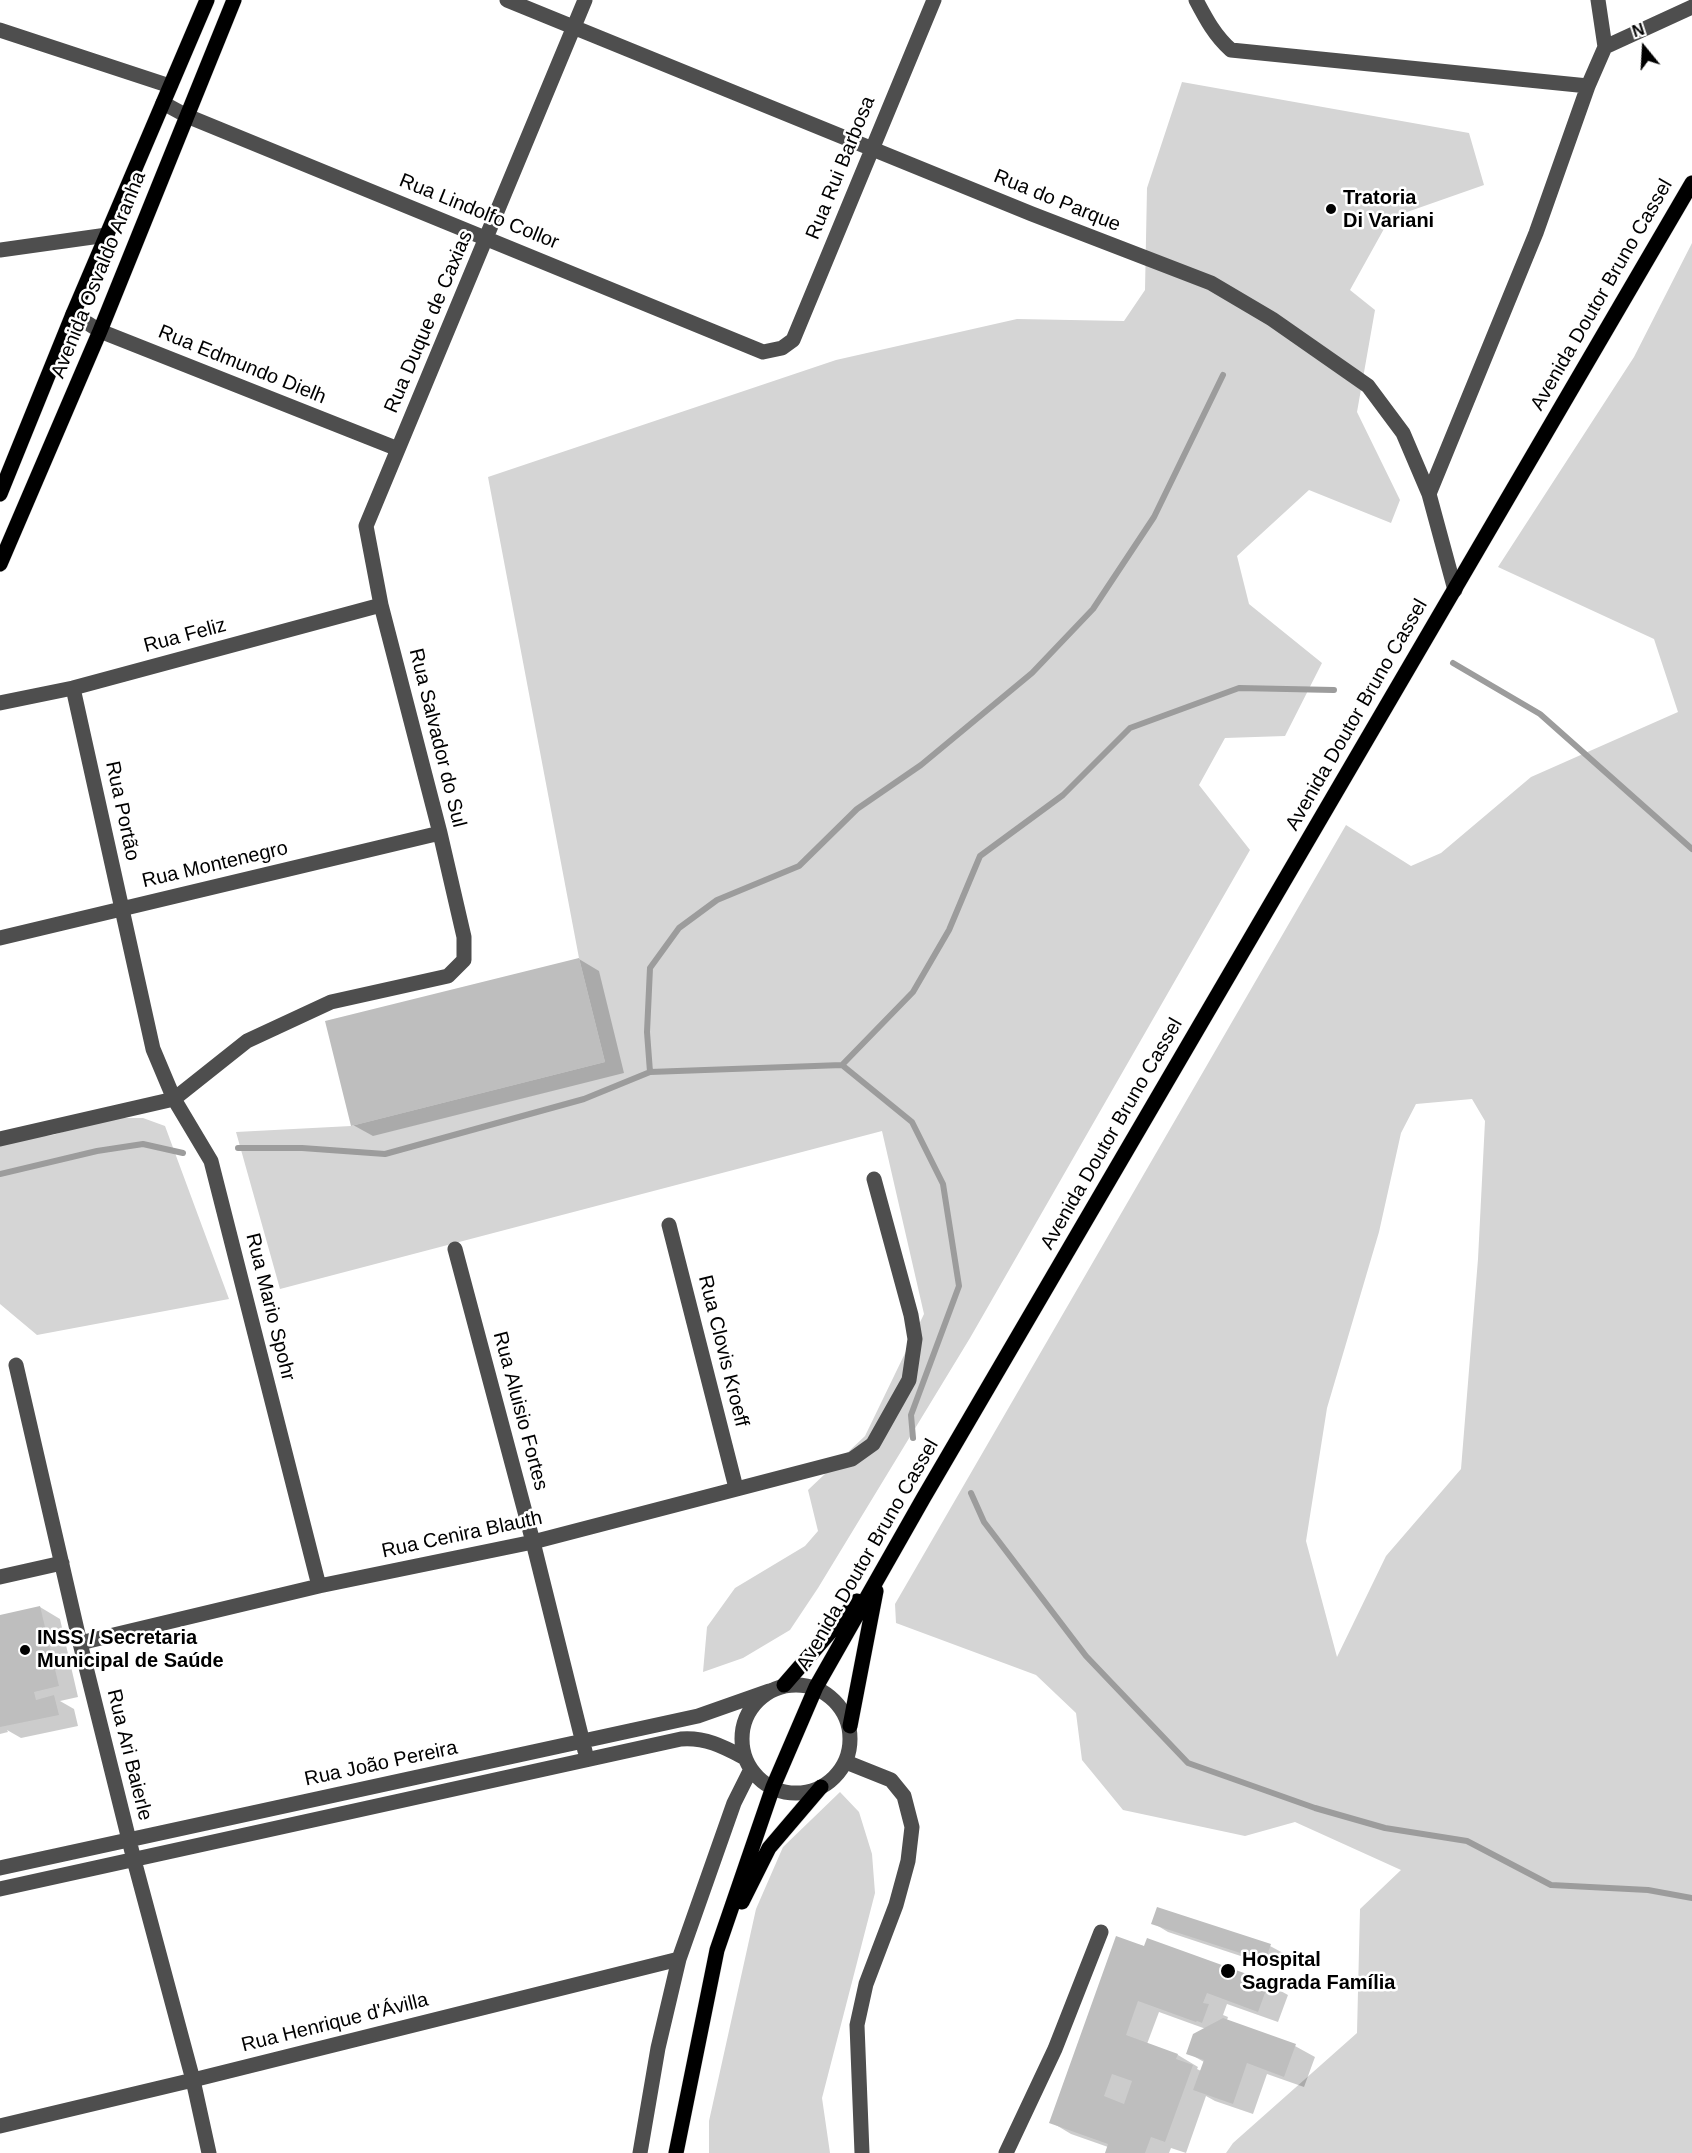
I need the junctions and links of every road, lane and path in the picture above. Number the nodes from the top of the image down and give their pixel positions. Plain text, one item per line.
1 (207, 0) edge
2 (234, 0) edge
3 (507, 0) edge
4 (585, 0) edge
5 (933, 0) edge
6 (1196, 0) edge
7 (1598, 0) edge
8 (1692, 7) edge
9 (573, 28) junction
10 (0, 30) edge
11 (1605, 47) junction
12 (170, 86) junction
13 (1588, 86) junction
14 (163, 103) junction
15 (187, 116) junction
16 (871, 148) junction
17 (1692, 183) edge
18 (106, 235) junction
19 (487, 238) junction
20 (0, 250) edge
21 (73, 314) junction
22 (100, 332) junction
23 (782, 348) joint
24 (398, 449) junction
25 (0, 494) edge
26 (1429, 494) junction
27 (366, 526) joint
28 (0, 564) edge
29 (1455, 590) junction
30 (381, 605) junction
31 (74, 688) junction
32 (0, 703) edge
33 (440, 832) junction
34 (122, 909) junction
35 (0, 938) edge
36 (153, 1049) joint
37 (174, 1099) junction
38 (0, 1140) edge
39 (874, 1179) dead end
40 (669, 1225) dead end
41 (455, 1249) dead end
42 (16, 1365) dead end
43 (736, 1488) junction
44 (533, 1542) junction
45 (62, 1563) junction
46 (879, 1576) junction
47 (0, 1577) edge
48 (319, 1586) junction
49 (80, 1643) junction
50 (784, 1685) junction
51 (816, 1687) junction
52 (769, 1691) junction
53 (850, 1726) junction
54 (583, 1741) junction
55 (586, 1760) junction
56 (846, 1762) junction
57 (748, 1764) junction
58 (773, 1787) junction
59 (821, 1787) junction
60 (129, 1840) junction
61 (134, 1860) junction
62 (0, 1869) edge
63 (0, 1889) edge
64 (1101, 1932) dead end
65 (717, 1950) junction
66 (679, 1959) junction
67 (193, 2080) junction
68 (0, 2126) edge
69 (209, 2153) edge
70 (640, 2153) edge
71 (676, 2153) edge
72 (862, 2153) edge
73 (1006, 2153) edge

1 - 12 main road, Avenida Osvaldo Aranha
2 - 15 main road, Avenida Osvaldo Aranha
3 - 9 street, Rua do Parque
4 - 9 street, Rua Duque de Caxias
5 - 16 street, Rua Rui Barbosa
6 - 13 street
7 - 11 street
8 - 11 street
9 - 16 street, Rua do Parque
9 - 19 street, Rua Duque de Caxias
10 - 12 street
11 - 13 street
12 - 14 main road, Avenida Osvaldo Aranha
13 - 26 street
14 - 15 street, Rua Lindolfo Collor
14 - 18 main road, Avenida Osvaldo Aranha
15 - 19 street, Rua Lindolfo Collor
15 - 22 main road, Avenida Osvaldo Aranha
16 - 23 street, Rua Rui Barbosa
16 - 26 street, Rua do Parque
17 - 29 main road, Avenida Doutor Bruno Cassel
18 - 20 street
18 - 21 main road, Avenida Osvaldo Aranha
19 - 23 street, Rua Lindolfo Collor
19 - 24 street, Rua Duque de Caxias
21 - 22 street, Rua Edmundo Dielh
21 - 25 main road, Avenida Osvaldo Aranha
22 - 24 street, Rua Edmundo Dielh
22 - 28 main road, Avenida Osvaldo Aranha
24 - 27 street, Rua Duque de Caxias
26 - 29 street, Rua do Parque
27 - 30 street, Rua Salvador do Sul
29 - 46 main road, Avenida Doutor Bruno Cassel
30 - 31 street, Rua Feliz
30 - 33 street, Rua Salvador do Sul
31 - 32 street, Rua Feliz
31 - 34 street, Rua Portão
33 - 34 street, Rua Montenegro
33 - 37 street, Rua Salvador do Sul
34 - 35 street, Rua Montenegro
34 - 36 street, Rua Portão
36 - 37 street, Rua Mario Spohr
37 - 38 street
37 - 48 street, Rua Mario Spohr
39 - 43 street, Rua Cenira Blauth
40 - 43 street, Rua Clovis Kroeff
41 - 44 street, Rua Aluisio Fortes
42 - 45 street, Rua Ari Baierle
43 - 44 street, Rua Cenira Blauth
44 - 48 street, Rua Cenira Blauth
44 - 54 street, Rua Aluisio Fortes
45 - 47 street
45 - 49 street, Rua Ari Baierle
46 - 50 main road
46 - 51 main road, Avenida Doutor Bruno Cassel
46 - 53 main road
48 - 49 street, Rua Cenira Blauth
49 - 60 street, Rua Ari Baierle
50 - 51 street
50 - 52 street, Rua João Pereira
51 - 53 street
51 - 58 main road, Avenida Doutor Bruno Cassel
52 - 54 street, Rua João Pereira
52 - 57 street
53 - 56 street
54 - 55 street, Rua Aluisio Fortes
54 - 60 street, Rua João Pereira
55 - 57 street, Rua João Pereira
55 - 61 street, Rua João Pereira
56 - 59 street
56 - 72 street
57 - 58 street, Rua João Pereira
57 - 66 street
58 - 59 street
58 - 65 main road, Avenida Doutor Bruno Cassel
59 - 65 main road
60 - 61 street, Rua Ari Baierle
60 - 62 street, Rua João Pereira
61 - 63 street, Rua João Pereira
61 - 67 street, Rua Ari Baierle
64 - 73 street
65 - 71 main road, Avenida Doutor Bruno Cassel
66 - 67 street, Rua Henrique d'Ávilla
66 - 70 street
67 - 68 street, Rua Henrique d'Ávilla
67 - 69 street, Rua Ari Baierle

